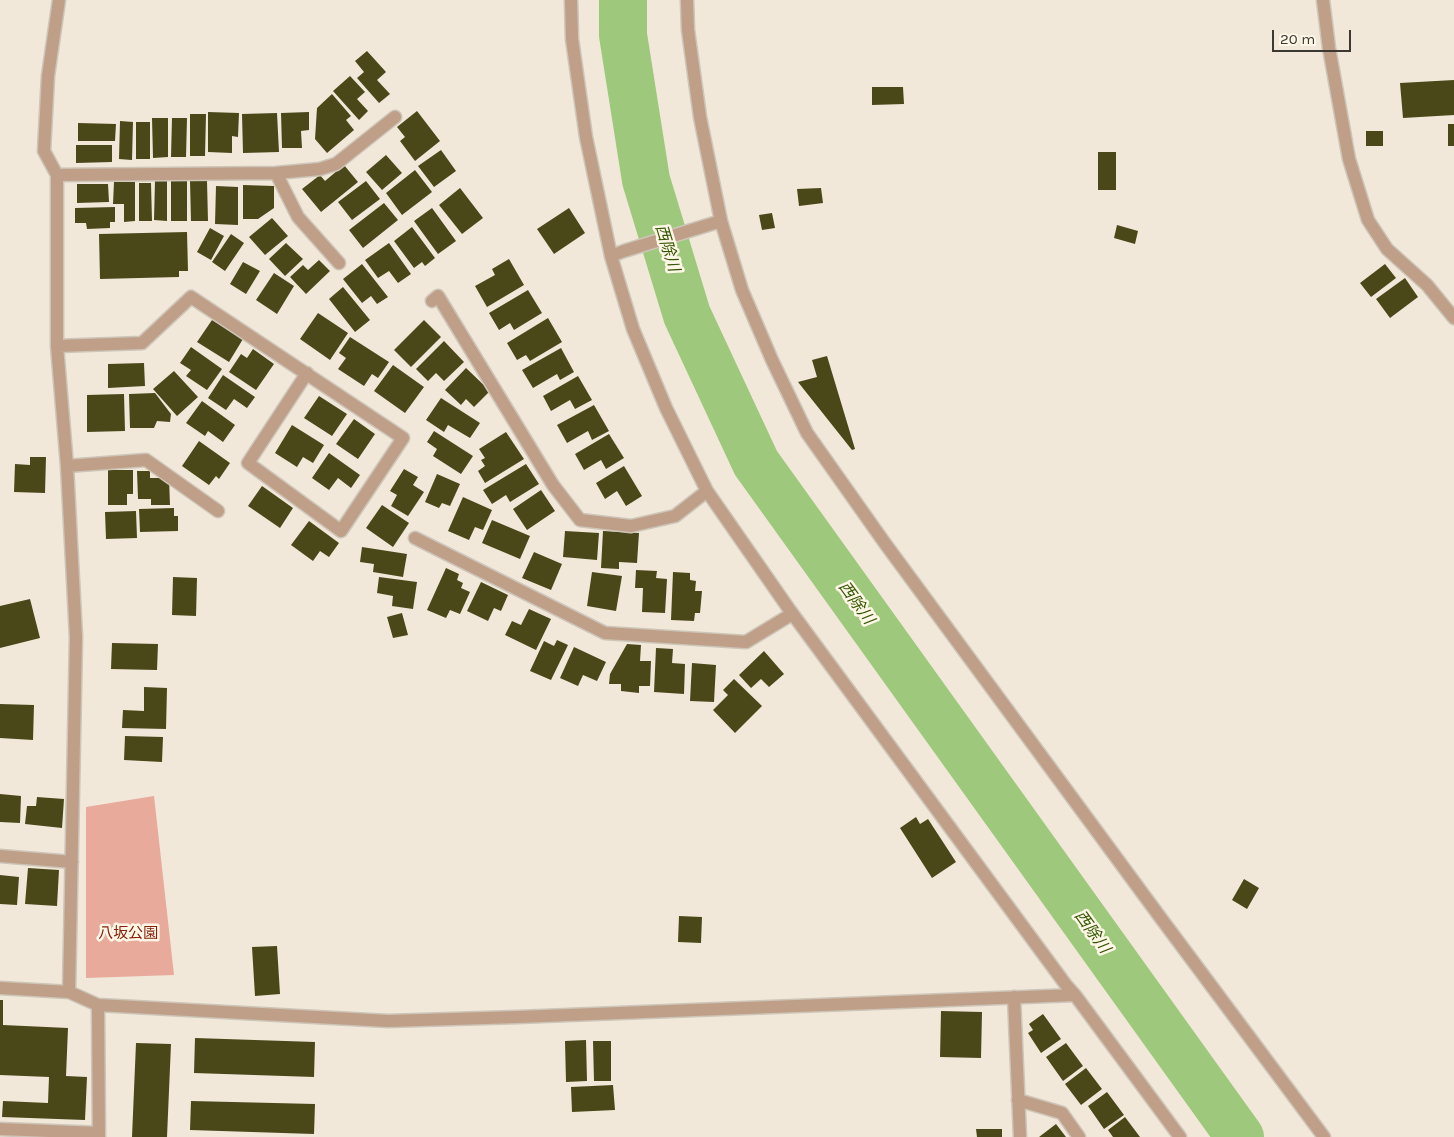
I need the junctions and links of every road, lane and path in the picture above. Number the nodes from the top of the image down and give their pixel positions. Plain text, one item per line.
1 (59, 0) edge
2 (571, 0) edge
3 (687, 0) edge
4 (1323, 0) edge
5 (395, 117) dead end
6 (276, 173) junction
7 (56, 175) junction
8 (721, 221) junction
9 (611, 256) junction
10 (339, 263) dead end
11 (432, 301) dead end
12 (1454, 318) edge
13 (58, 346) junction
14 (307, 373) junction
15 (67, 466) junction
16 (707, 491) junction
17 (218, 511) dead end
18 (415, 538) dead end
19 (792, 614) junction
20 (0, 856) edge
21 (72, 862) junction
22 (0, 988) edge
23 (69, 992) junction
24 (1075, 995) junction
25 (1014, 997) junction
26 (98, 1005) junction
27 (1018, 1100) junction
28 (0, 1129) edge
29 (99, 1135) edge
30 (1020, 1137) edge
31 (1079, 1137) edge
32 (1180, 1137) edge
33 (1324, 1137) edge

1 - 7 street
2 - 9 street
3 - 8 street
4 - 12 street
5 - 6 street
6 - 7 street
6 - 10 street
7 - 13 street
8 - 9 street
8 - 33 street
9 - 16 street
11 - 16 street
13 - 14 street
13 - 15 street
14 - 14 street
15 - 17 street
15 - 21 street
16 - 19 street
18 - 19 street
19 - 24 street
20 - 21 street
21 - 23 street
22 - 23 street
23 - 26 street
24 - 25 street
24 - 32 street
25 - 26 street
25 - 27 street
26 - 29 street
27 - 30 street
27 - 31 street
28 - 29 street

